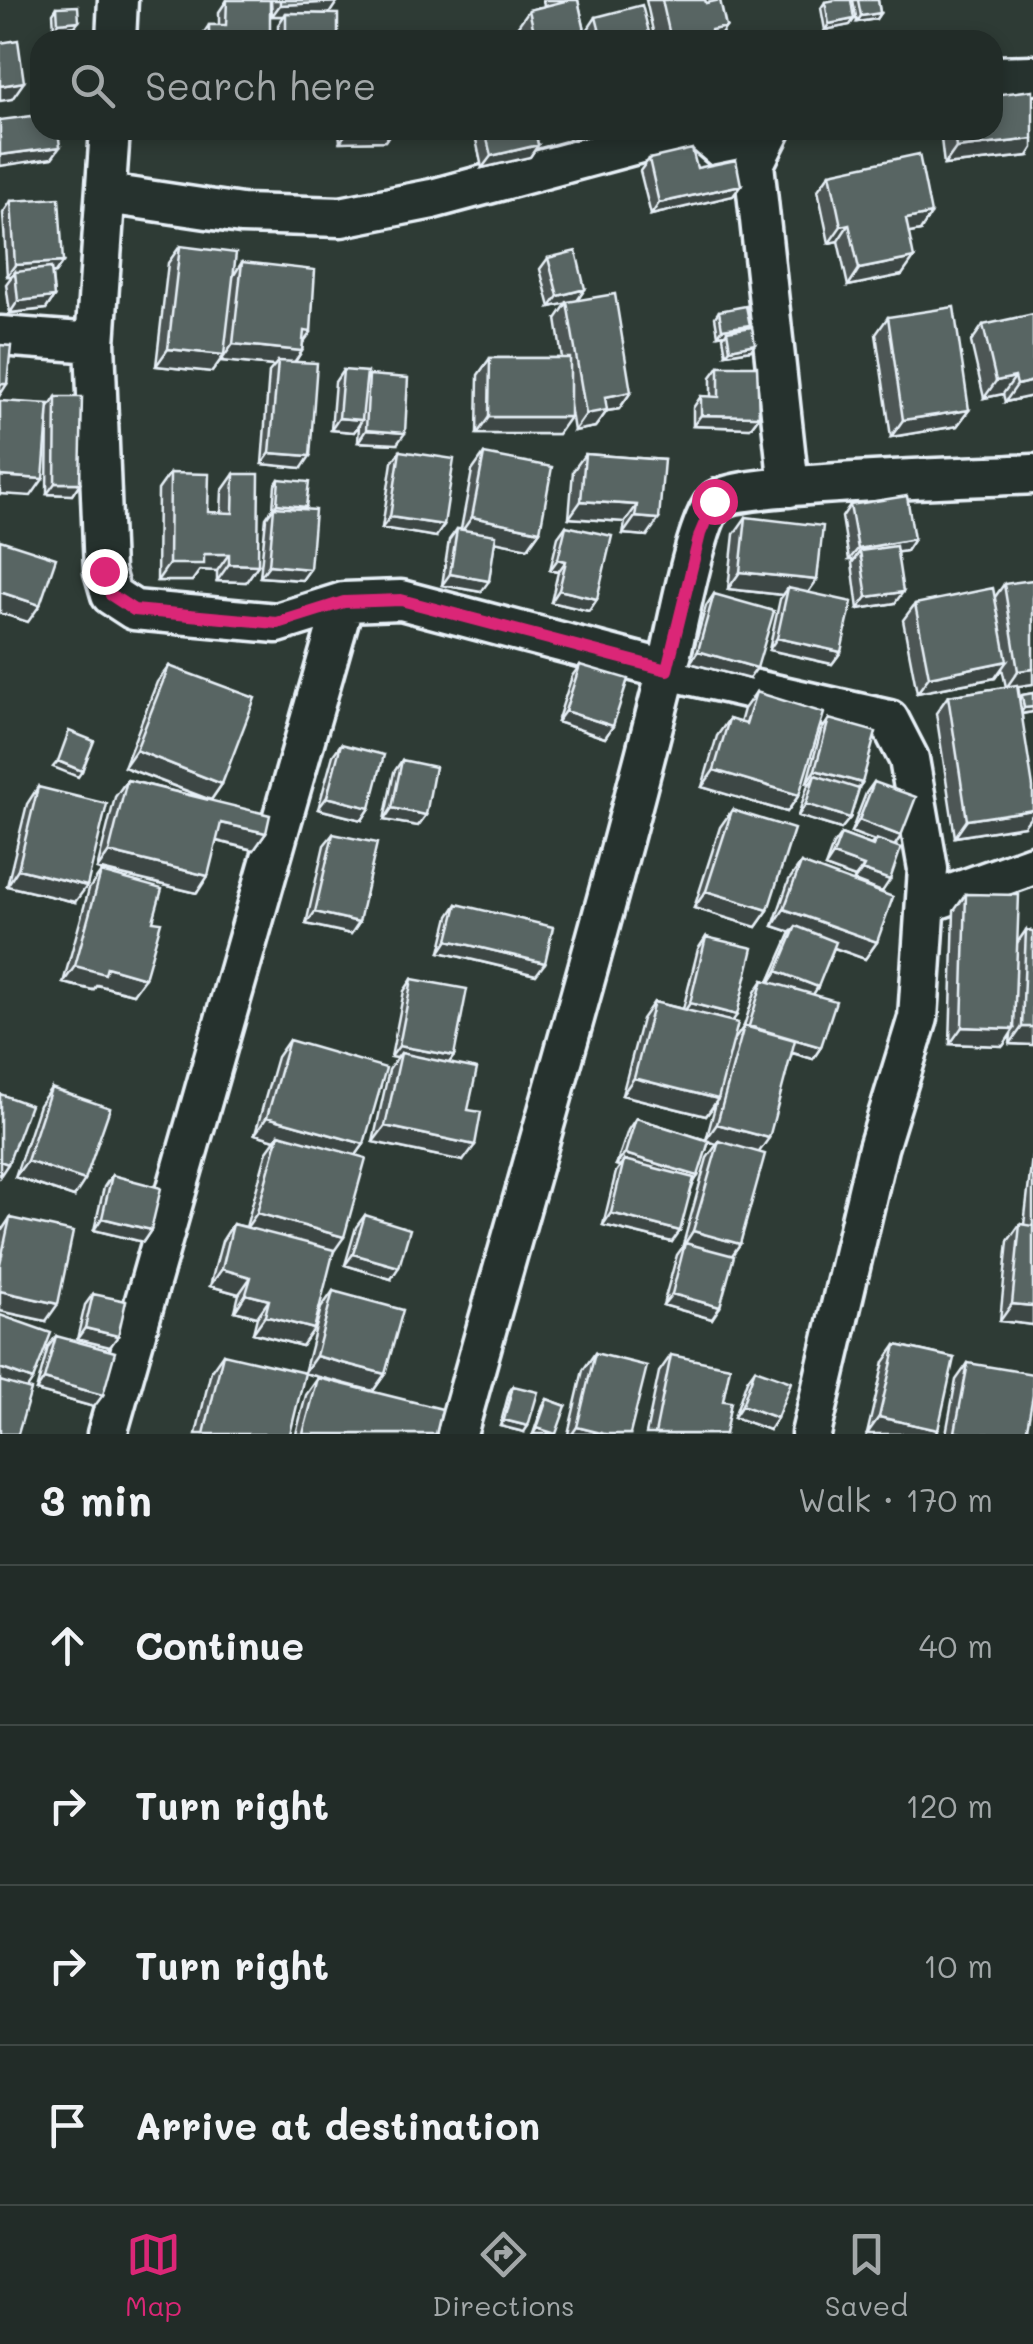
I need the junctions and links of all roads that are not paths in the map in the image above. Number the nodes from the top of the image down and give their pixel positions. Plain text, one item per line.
1 (118, 0) edge
2 (116, 30) edge
3 (1033, 75) edge
4 (1003, 76) edge
5 (109, 140) edge
6 (652, 140) edge
7 (712, 140) edge
8 (766, 140) edge
9 (754, 164) junction
10 (106, 194) junction
11 (0, 336) edge
12 (94, 343) junction
13 (1033, 474) edge
14 (789, 487) junction
15 (344, 602) junction
16 (667, 670) junction
17 (1033, 865) edge
18 (927, 903) junction
19 (107, 1434) edge
20 (457, 1434) edge
21 (811, 1434) edge

1 - 2 street
3 - 4 street
5 - 10 street
6 - 10 street
7 - 9 street
8 - 9 street
9 - 14 street
10 - 12 street
11 - 12 street
12 - 15 street
13 - 14 street
14 - 16 street
15 - 16 street
15 - 19 street
16 - 18 street
16 - 20 street
17 - 18 street
18 - 21 street

